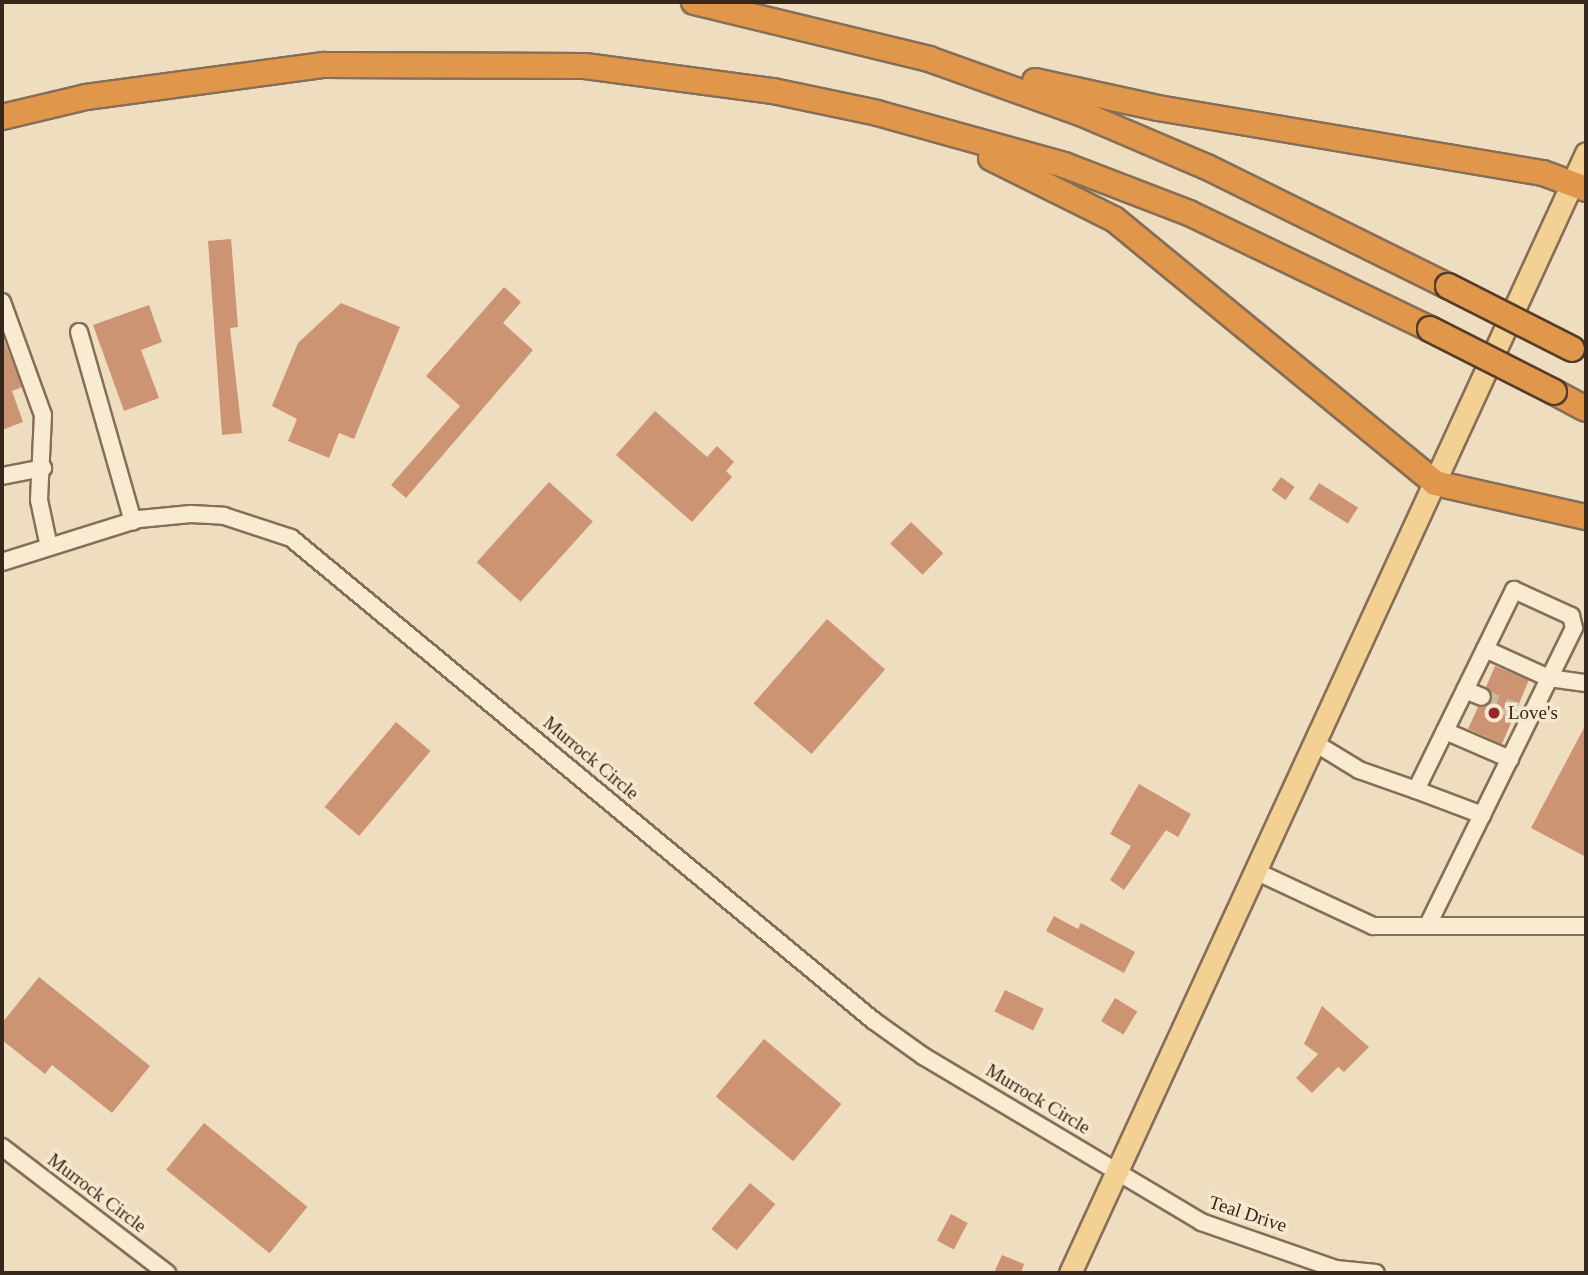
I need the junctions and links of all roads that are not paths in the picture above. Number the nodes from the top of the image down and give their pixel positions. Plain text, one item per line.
1 (694, 2) edge
2 (929, 59) junction
3 (877, 113) junction
4 (2, 117) edge
5 (1586, 153) edge
6 (1580, 184) edge
7 (2, 302) edge
8 (79, 332) dead end
9 (1579, 353) edge
10 (1586, 409) edge
11 (44, 468) junction
12 (2, 476) edge
13 (1435, 483) junction
14 (1586, 517) edge
15 (133, 521) junction
16 (49, 547) junction
17 (2, 562) edge
18 (1580, 631) edge
19 (1485, 649) junction
20 (1549, 678) junction
21 (1586, 683) edge
22 (1465, 690) junction
23 (1482, 697) tunnel mouth
24 (1445, 731) junction
25 (1315, 743) junction
26 (1510, 758) junction
27 (1416, 790) junction
28 (1482, 815) junction
29 (1255, 871) junction
30 (1429, 923) junction
31 (1586, 926) edge
32 (2, 1147) edge
33 (1117, 1171) junction
34 (167, 1273) edge
35 (1070, 1273) edge
36 (1376, 1273) edge

1 - 2 highway
2 - 6 highway
2 - 9 highway, bridge
3 - 4 highway
3 - 10 highway, bridge
3 - 13 highway
5 - 6 main road
6 - 13 main road
7 - 11 street
8 - 15 street
11 - 12 street
11 - 16 street
13 - 14 highway
13 - 25 main road
15 - 16 street, Murrock Circle
15 - 33 street, Murrock Circle
16 - 17 street, Murrock Circle
18 - 19 street
18 - 20 street
19 - 20 street
19 - 22 street
20 - 21 street
20 - 26 street
22 - 23 street
22 - 24 street
24 - 26 street
24 - 27 street
25 - 27 street
25 - 29 main road
26 - 28 street
27 - 28 street
28 - 30 street
29 - 30 street
29 - 33 main road
30 - 31 street
32 - 34 street, Murrock Circle
33 - 35 main road
33 - 36 street, Teal Drive

